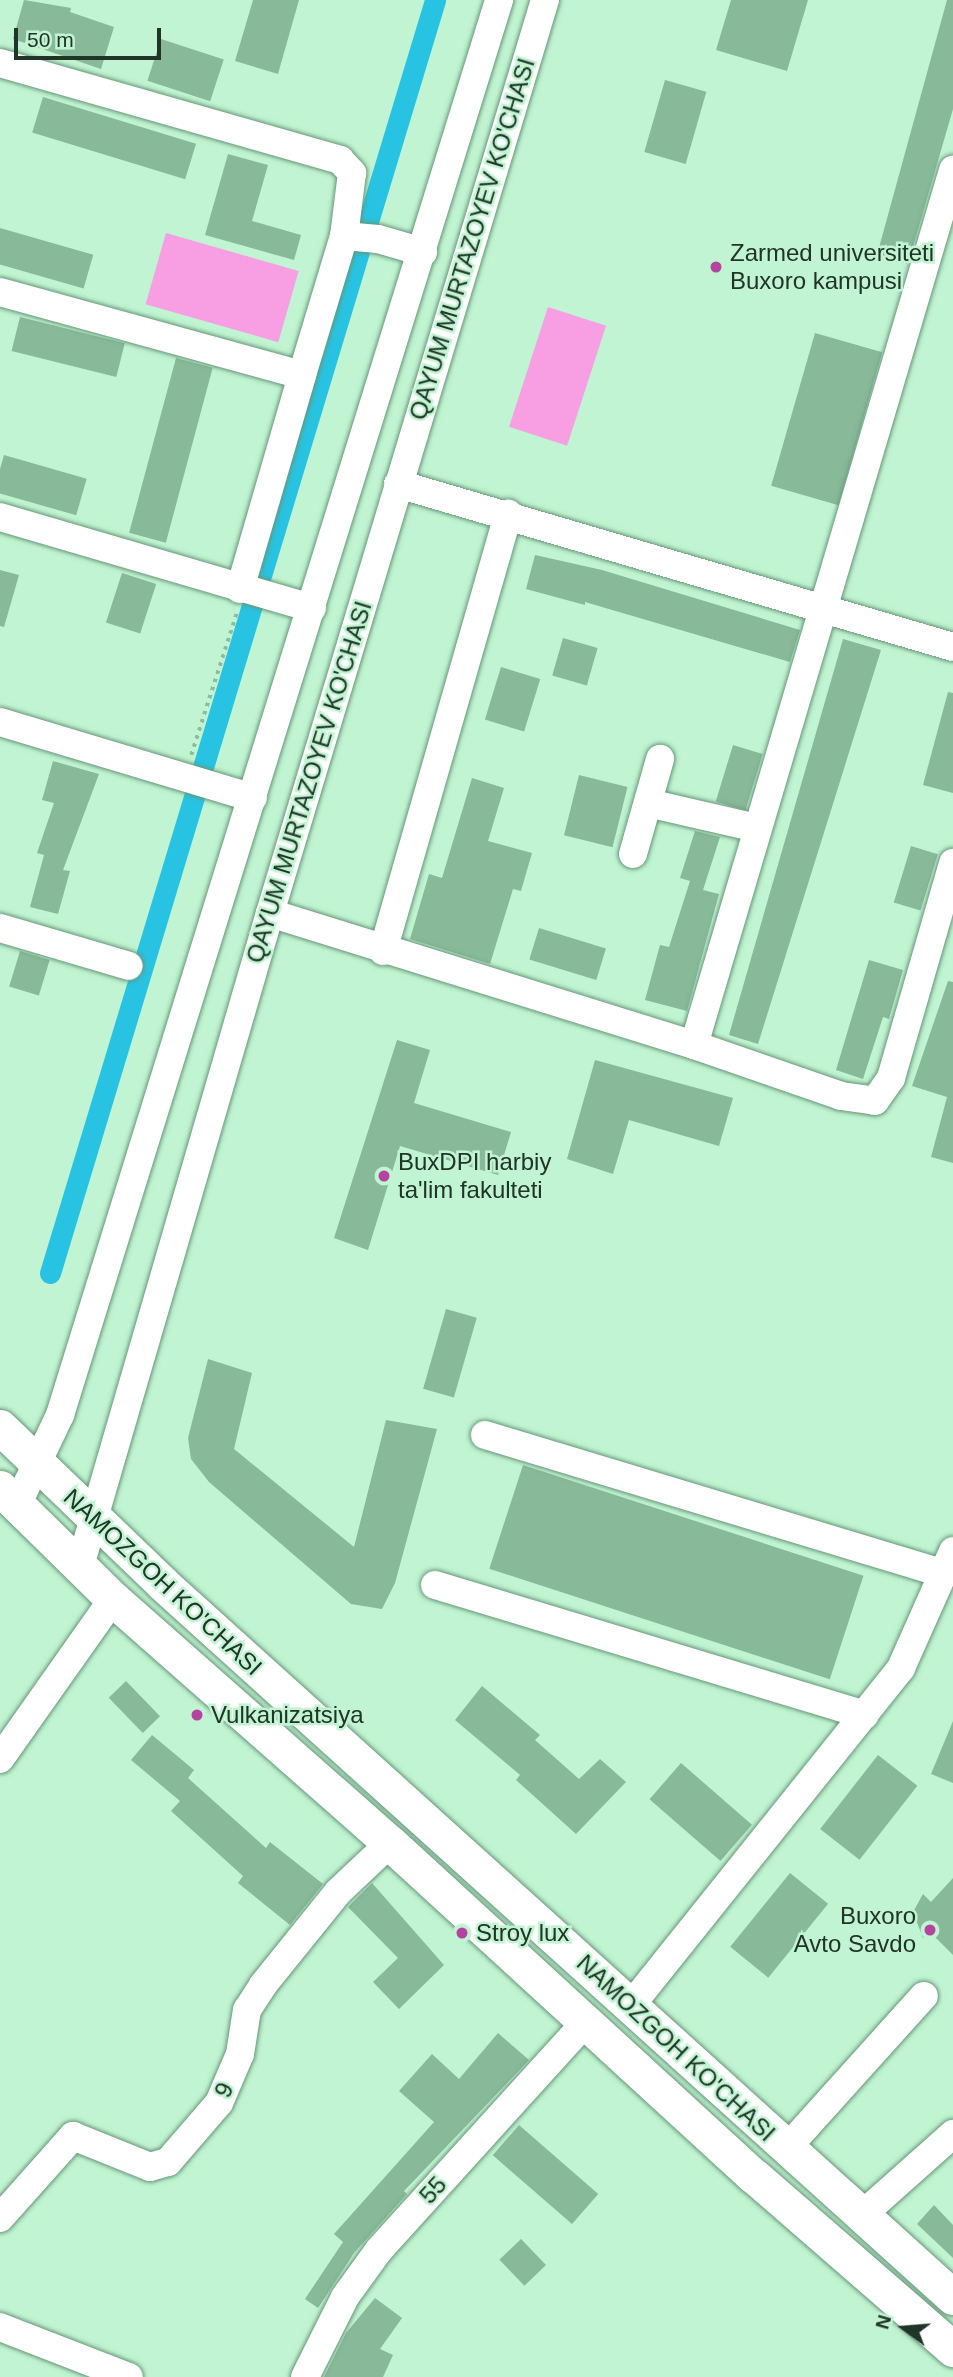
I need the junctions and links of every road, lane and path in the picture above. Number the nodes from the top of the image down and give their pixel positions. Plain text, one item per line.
1 (499, 0) edge
2 (545, 0) edge
3 (0, 62) edge
4 (953, 170) edge
5 (360, 239) junction
6 (423, 252) junction
7 (0, 292) edge
8 (302, 375) junction
9 (364, 437) junction
10 (408, 451) junction
11 (398, 484) junction
12 (508, 514) junction
13 (0, 517) edge
14 (250, 591) junction
15 (312, 608) junction
16 (825, 609) junction
17 (953, 647) edge
18 (0, 722) edge
19 (660, 758) dead end
20 (195, 778) junction
21 (253, 797) junction
22 (648, 803) junction
23 (756, 828) junction
24 (633, 855) dead end
25 (953, 863) edge
26 (270, 913) junction
27 (0, 928) edge
28 (383, 951) junction
29 (129, 966) dead end
30 (694, 1045) junction
31 (0, 1427) edge
32 (485, 1436) dead end
33 (36, 1463) junction
34 (9, 1496) edge
35 (95, 1521) junction
36 (948, 1562) edge
37 (80, 1566) junction
38 (435, 1585) dead end
39 (113, 1598) junction
40 (864, 1715) junction
41 (0, 1759) edge
42 (390, 1843) junction
43 (924, 1996) dead end
44 (632, 2004) junction
45 (586, 2022) junction
46 (953, 2134) edge
47 (786, 2149) junction
48 (862, 2215) junction
49 (0, 2218) edge
50 (953, 2297) edge
51 (0, 2327) edge
52 (953, 2349) edge
53 (129, 2377) edge
54 (305, 2377) edge

1 - 6 street, QAYUM MURTAZOYEV KO'CHASI
2 - 10 street, QAYUM MURTAZOYEV KO'CHASI
3 - 5 street
4 - 16 street
5 - 6 street
5 - 8 street
6 - 9 street, QAYUM MURTAZOYEV KO'CHASI
7 - 8 street
8 - 14 street
9 - 10 street
9 - 15 street, QAYUM MURTAZOYEV KO'CHASI
10 - 11 street, QAYUM MURTAZOYEV KO'CHASI
11 - 12 street
11 - 26 street, QAYUM MURTAZOYEV KO'CHASI
12 - 16 street
12 - 28 street
13 - 14 street
14 - 15 street
14 - 20 path
15 - 21 street, QAYUM MURTAZOYEV KO'CHASI
16 - 17 street
16 - 23 street
18 - 20 street
19 - 22 street
20 - 21 street
21 - 33 street, QAYUM MURTAZOYEV KO'CHASI
22 - 23 street
22 - 24 street
23 - 30 street
25 - 30 street
26 - 28 street
26 - 35 street, QAYUM MURTAZOYEV KO'CHASI
27 - 29 street
28 - 30 street
31 - 33 main road, NAMOZGOH KO'CHASI
32 - 36 street
33 - 34 street, QAYUM MURTAZOYEV KO'CHASI
33 - 35 main road, NAMOZGOH KO'CHASI
34 - 37 main road, NAMOZGOH KO'CHASI
35 - 37 street, QAYUM MURTAZOYEV KO'CHASI
35 - 44 main road, NAMOZGOH KO'CHASI
36 - 40 street
37 - 39 main road, NAMOZGOH KO'CHASI
38 - 40 street
39 - 41 street
39 - 42 main road, NAMOZGOH KO'CHASI
40 - 44 street
42 - 45 main road, NAMOZGOH KO'CHASI
42 - 49 street, 9
43 - 47 street
44 - 47 main road, NAMOZGOH KO'CHASI
45 - 52 main road, NAMOZGOH KO'CHASI
45 - 54 street, 55
46 - 48 street
47 - 48 main road, NAMOZGOH KO'CHASI
48 - 50 main road, NAMOZGOH KO'CHASI
51 - 53 street

